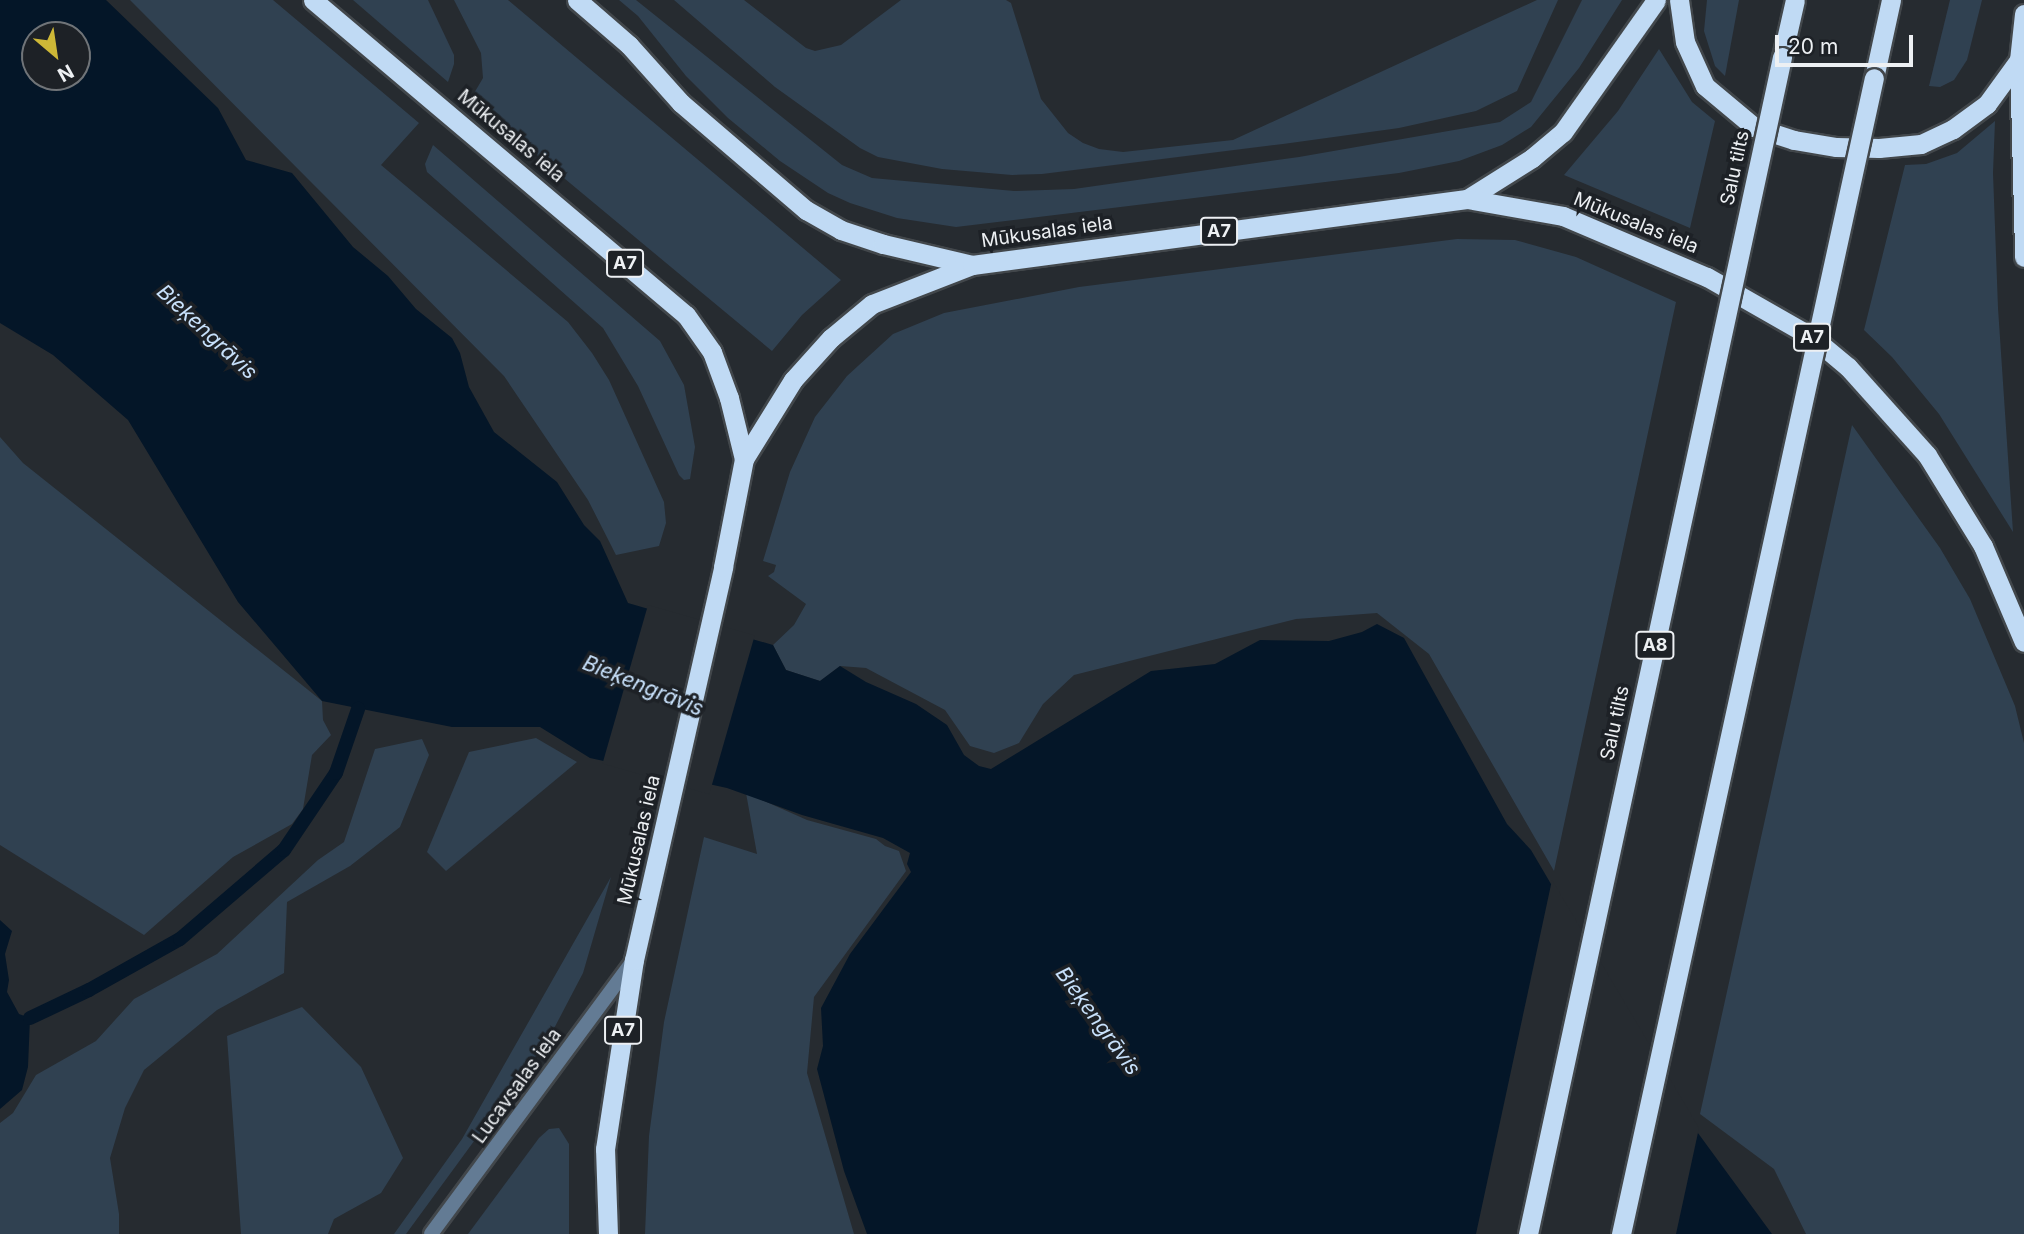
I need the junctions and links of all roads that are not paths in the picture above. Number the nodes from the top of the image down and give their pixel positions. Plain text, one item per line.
1 (313, 0) edge
2 (576, 0) edge
3 (1656, 0) edge
4 (1679, 0) edge
5 (1794, 0) edge
6 (1891, 0) edge
7 (2024, 14) edge
8 (2019, 60) junction
9 (1467, 199) junction
10 (2024, 257) edge
11 (972, 265) junction
12 (744, 459) junction
13 (2024, 642) edge
14 (634, 960) junction
15 (431, 1234) edge
16 (608, 1234) edge
17 (1528, 1234) edge
18 (1621, 1234) edge

1 - 12 highway, Mūkusalas iela / A7
2 - 11 highway, Mūkusalas iela / A7
3 - 9 highway
4 - 8 highway
5 - 17 highway, Salu tilts / A8, bridge
6 - 18 highway, bridge
7 - 8 highway
8 - 10 highway
9 - 11 highway, Mūkusalas iela / A7
9 - 13 highway, Mūkusalas iela / A7
11 - 12 highway, Mūkusalas iela
12 - 14 highway, Mūkusalas iela / A7
14 - 15 street, Lucavsalas iela
14 - 16 highway, Mūkusalas iela / A7

